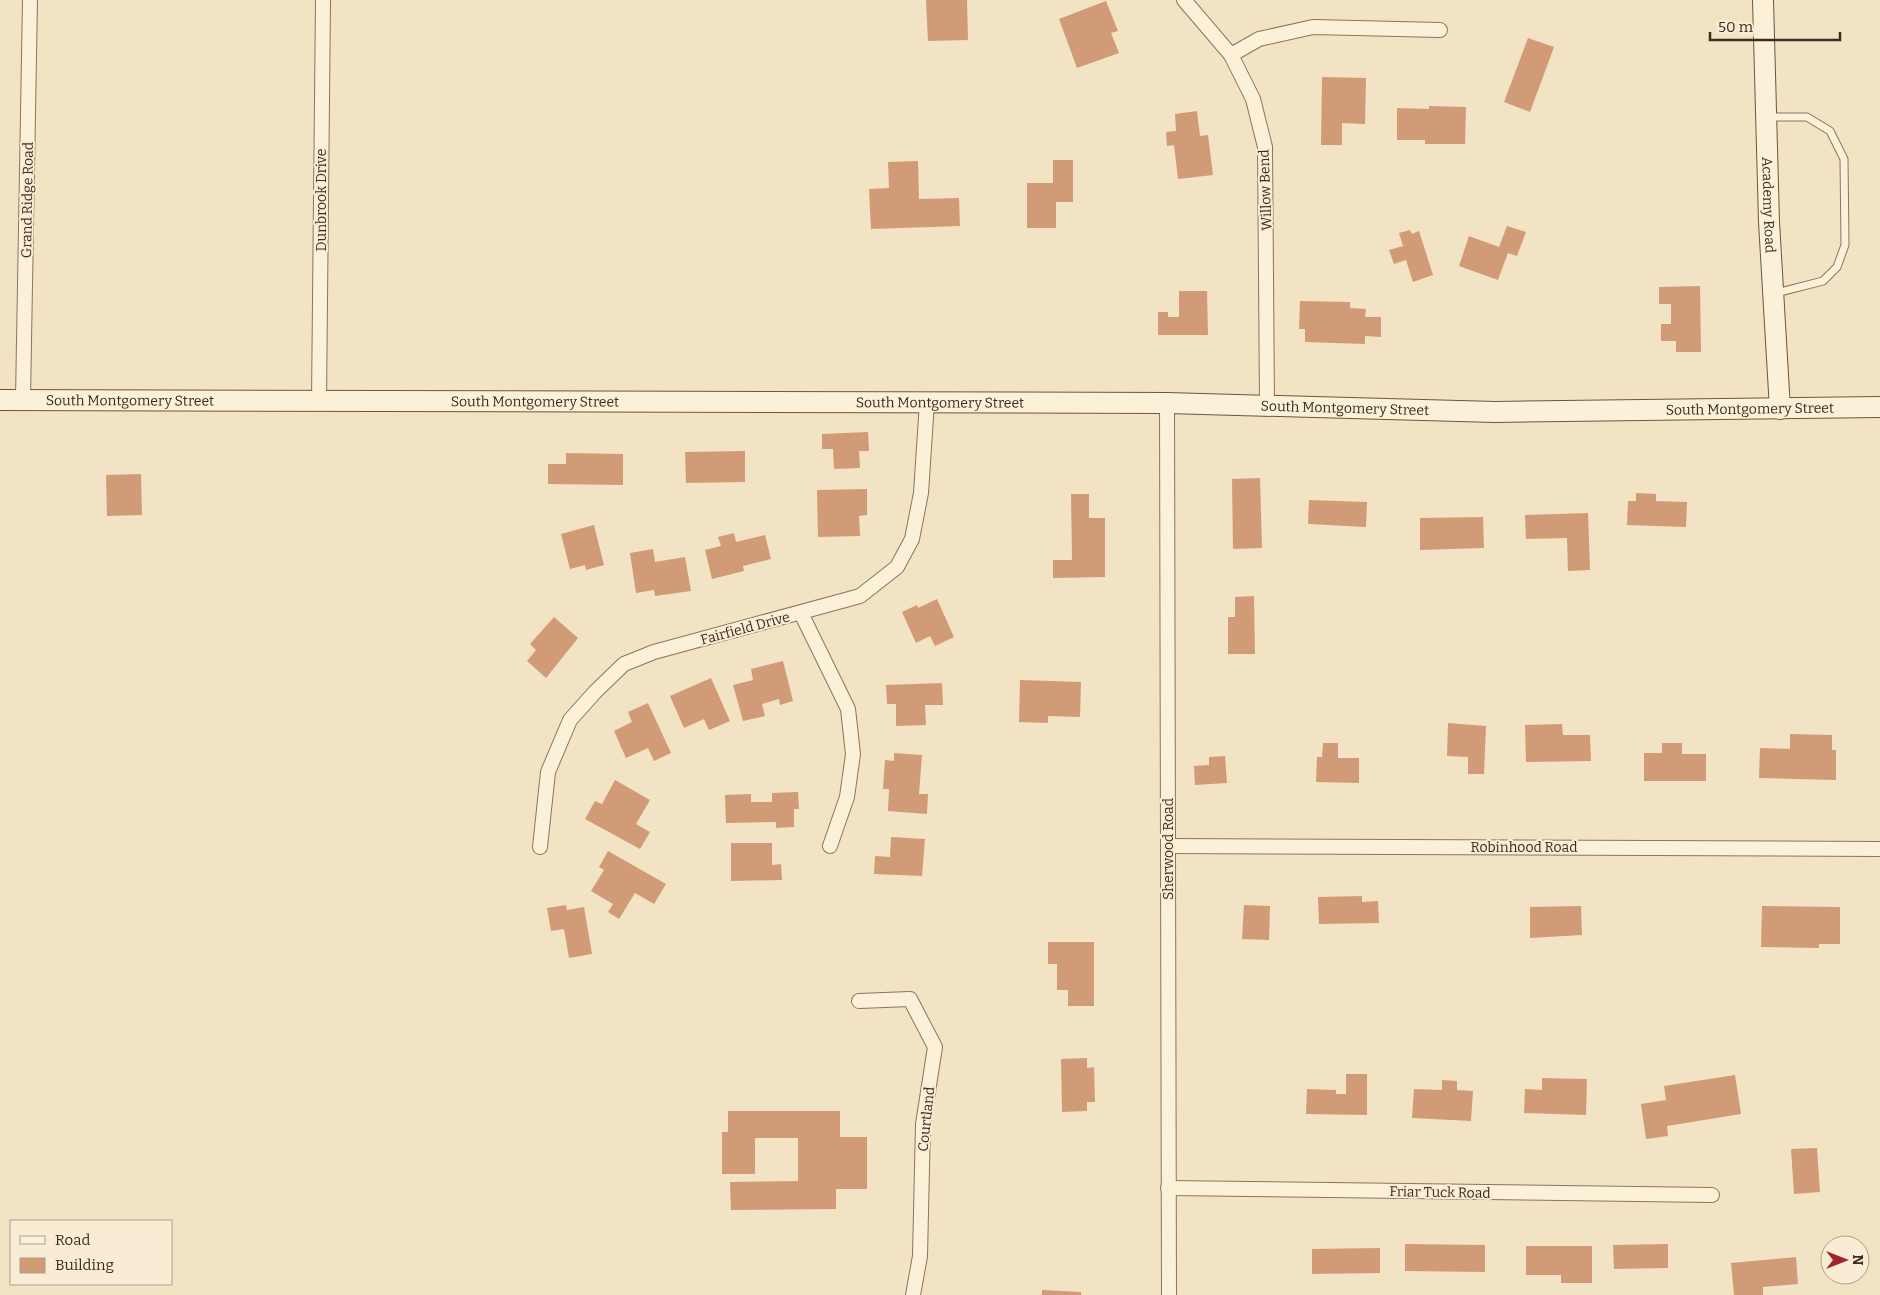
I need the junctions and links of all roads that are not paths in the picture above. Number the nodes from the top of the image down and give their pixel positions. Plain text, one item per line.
1 (30, 0) edge
2 (323, 0) edge
3 (1184, 0) edge
4 (1763, 0) edge
5 (1440, 30) dead end
6 (1230, 55) junction
7 (1766, 116) junction
8 (1773, 294) junction
9 (23, 399) junction
10 (0, 400) edge
11 (320, 401) junction
12 (927, 402) junction
13 (1167, 403) junction
14 (1267, 405) junction
15 (1880, 407) edge
16 (1780, 409) junction
17 (801, 613) junction
18 (830, 846) dead end
19 (1168, 846) junction
20 (540, 848) dead end
21 (1880, 849) edge
22 (859, 1001) dead end
23 (1168, 1188) junction
24 (1712, 1195) dead end
25 (913, 1295) edge
26 (1169, 1295) edge

1 - 9 street, Grand Ridge Road
2 - 11 street, Dunbrook Drive
3 - 6 street, Willow Bend
4 - 7 street, Academy Road
5 - 6 street
6 - 14 street, Willow Bend
7 - 8 street, Academy Road
7 - 8 lane
8 - 16 street, Academy Road
9 - 10 street, South Montgomery Street
9 - 11 street, South Montgomery Street
11 - 12 street, South Montgomery Street
12 - 13 street, South Montgomery Street
12 - 17 street, Fairfield Drive
13 - 14 street, South Montgomery Street
13 - 19 street, Sherwood Road
14 - 16 street, South Montgomery Street
15 - 16 street, South Montgomery Street
17 - 18 street
17 - 20 street, Fairfield Drive
19 - 21 street, Robinhood Road
19 - 23 street, Sherwood Road
22 - 25 street, Courtland
23 - 24 street, Friar Tuck Road
23 - 26 street, Sherwood Road

